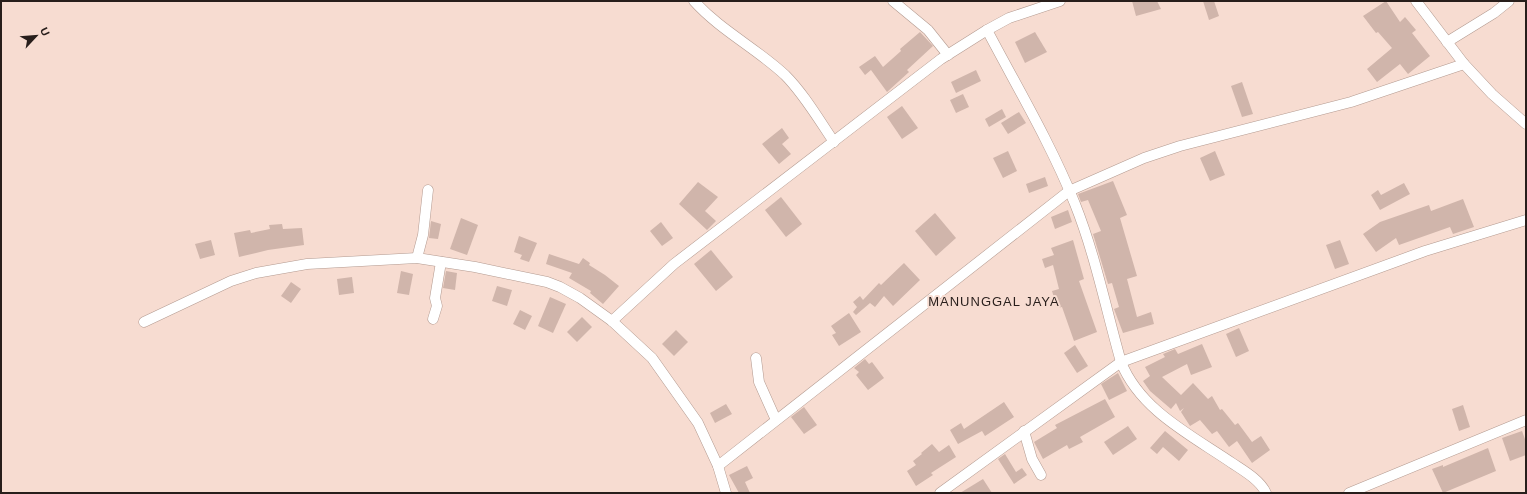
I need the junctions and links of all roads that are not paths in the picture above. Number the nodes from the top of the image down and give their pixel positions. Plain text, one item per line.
1 (694, 1) edge
2 (893, 1) edge
3 (1060, 1) edge
4 (1416, 1) edge
5 (1509, 1) edge
6 (986, 30) junction
7 (1447, 42) junction
8 (948, 55) junction
9 (1464, 64) junction
10 (1526, 124) edge
11 (834, 142) junction
12 (428, 190) dead end
13 (1069, 191) junction
14 (1526, 220) edge
15 (417, 258) junction
16 (440, 262) junction
17 (433, 319) dead end
18 (612, 321) junction
19 (144, 322) dead end
20 (756, 358) dead end
21 (1120, 362) junction
22 (776, 420) junction
23 (1526, 420) edge
24 (1024, 431) junction
25 (718, 466) junction
26 (1041, 475) dead end
27 (726, 493) edge
28 (940, 493) edge
29 (1266, 493) edge
30 (1350, 493) edge

1 - 11 street
2 - 8 street
3 - 6 street
4 - 7 street
5 - 7 street
6 - 8 street
6 - 13 street
7 - 9 street
8 - 11 street
9 - 10 street
9 - 13 street
11 - 18 street
12 - 15 street
13 - 21 street
13 - 22 street
14 - 21 street
15 - 16 street
15 - 19 street
16 - 17 street
16 - 18 street
18 - 25 street
20 - 22 street
21 - 24 street
21 - 29 street
22 - 25 street
23 - 30 street
24 - 26 street
24 - 28 street
25 - 27 street

